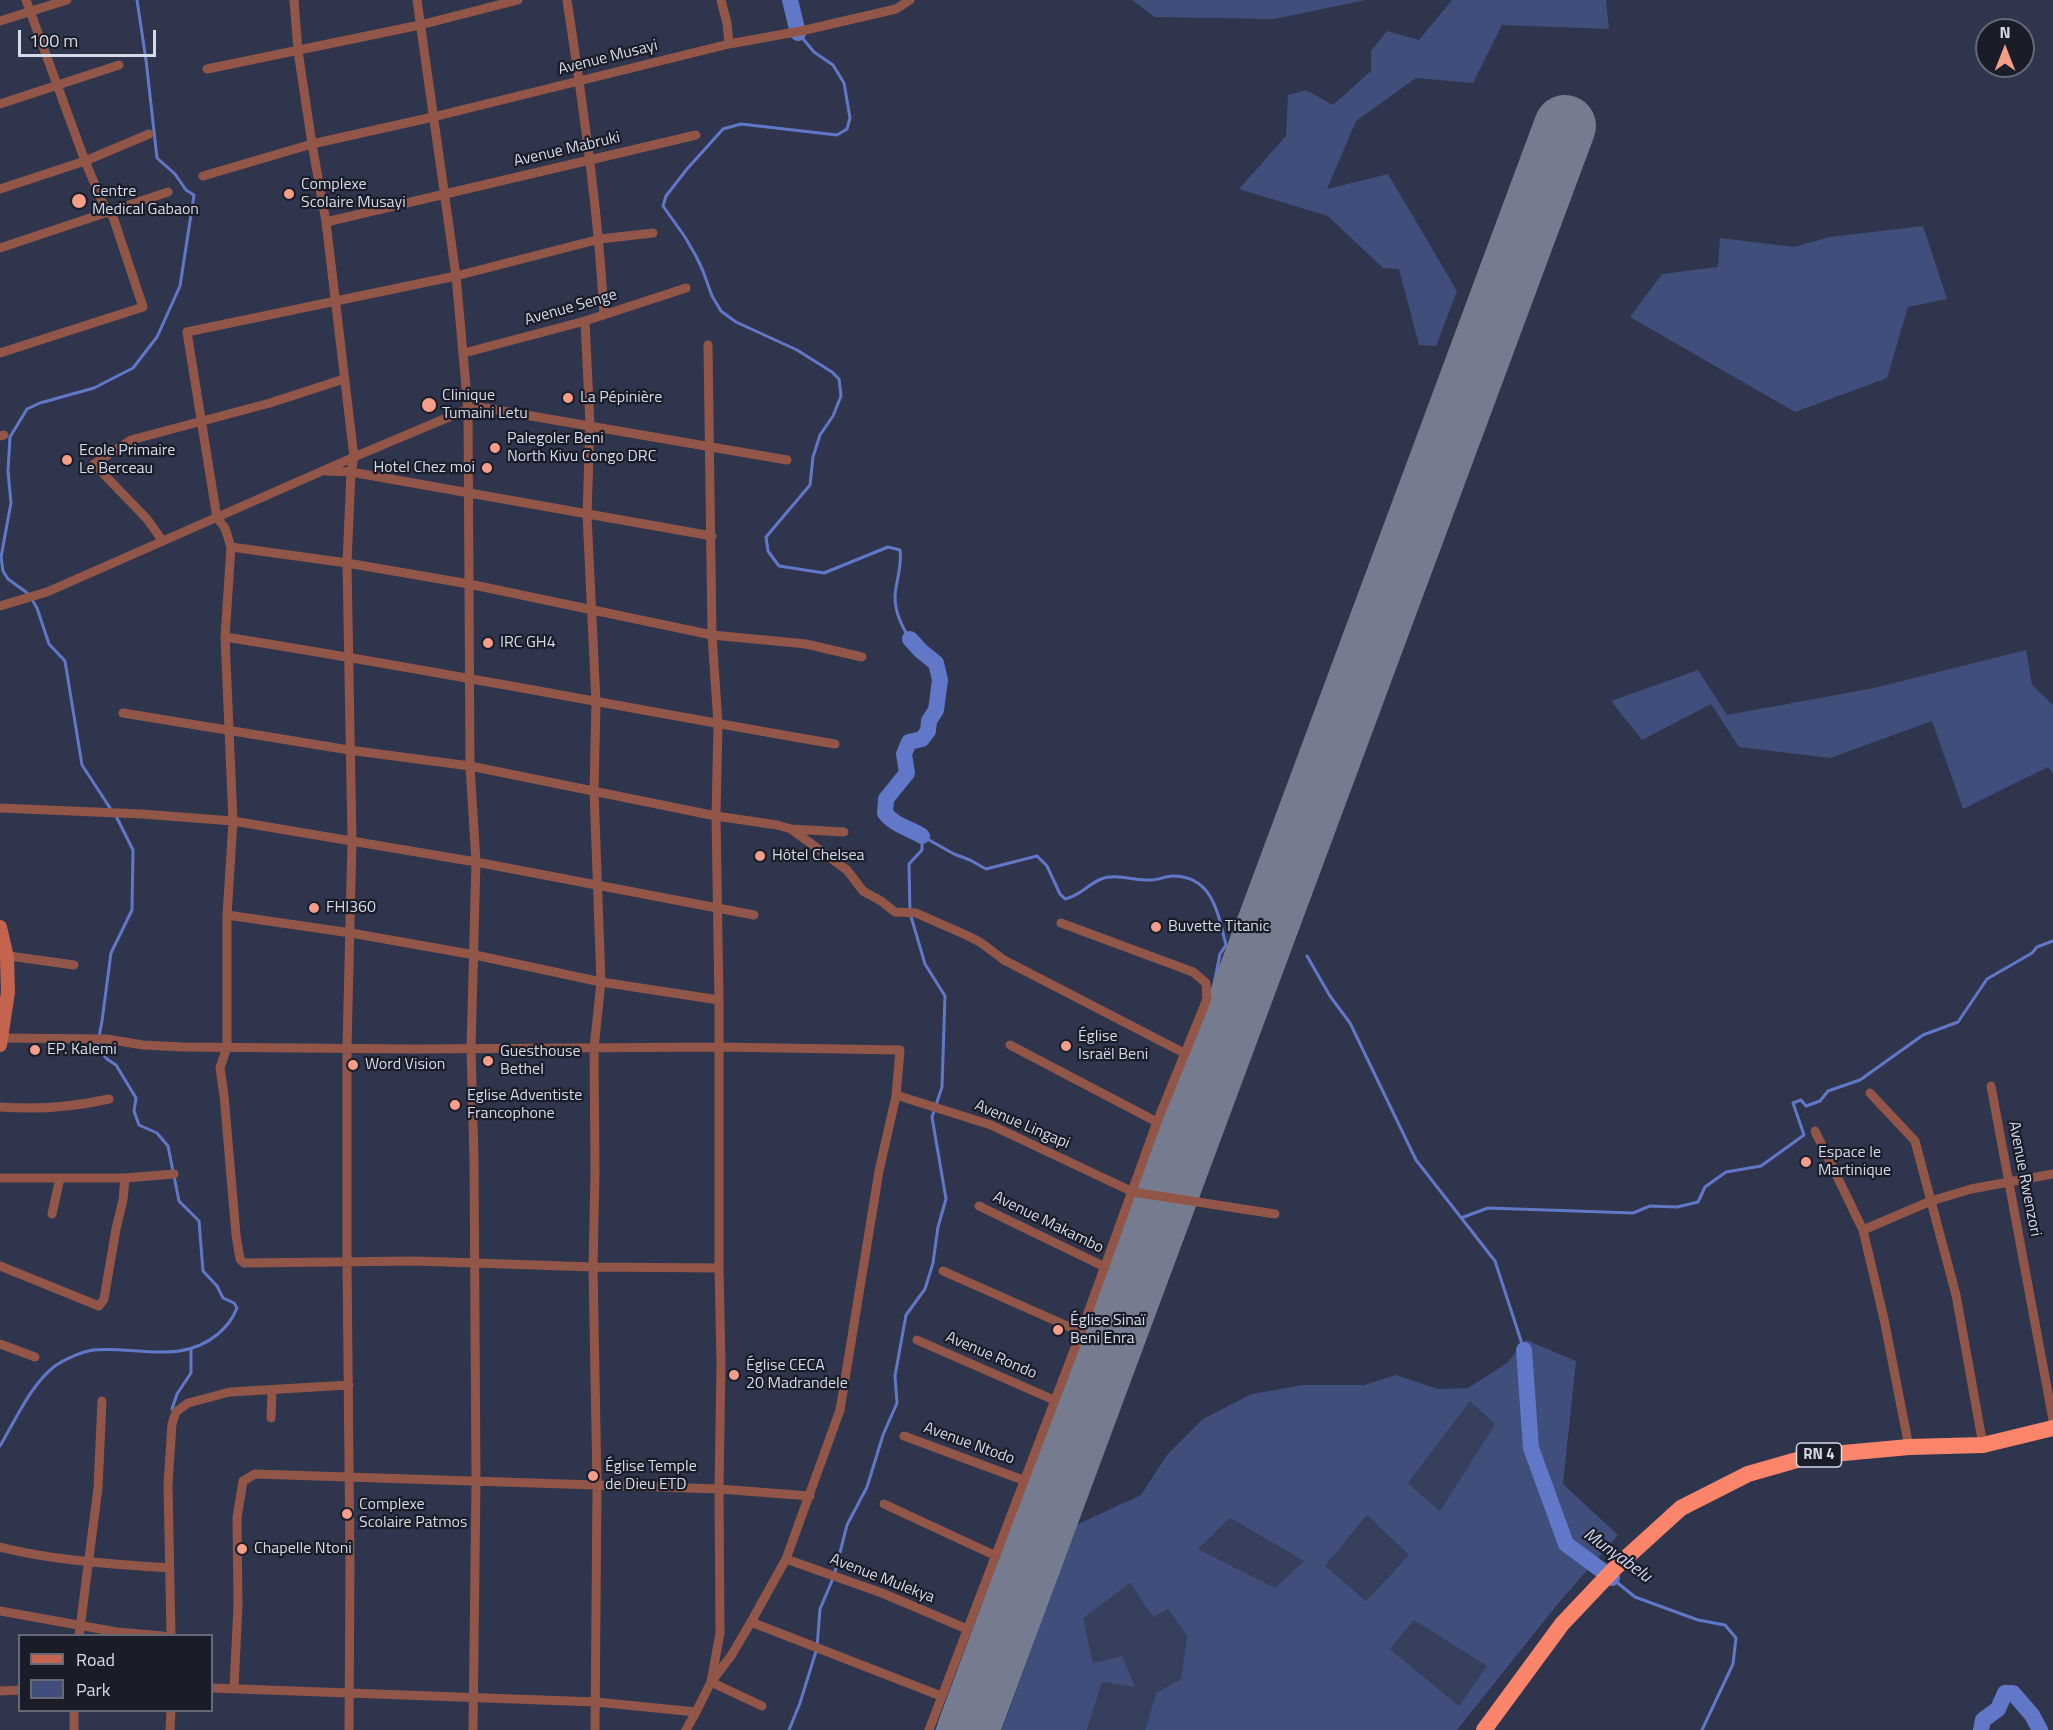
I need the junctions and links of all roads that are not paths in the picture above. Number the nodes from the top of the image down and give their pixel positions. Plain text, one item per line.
1 (26, 0) edge
2 (67, 0) edge
3 (294, 0) edge
4 (417, 0) edge
5 (518, 0) edge
6 (567, 0) edge
7 (722, 0) edge
8 (910, 0) edge
9 (31, 12) junction
10 (0, 21) edge
11 (420, 25) junction
12 (729, 44) junction
13 (298, 51) junction
14 (118, 65) dead end
15 (207, 69) dead end
16 (580, 80) junction
17 (58, 84) junction
18 (0, 104) edge
19 (433, 117) junction
20 (149, 135) dead end
21 (696, 135) dead end
22 (312, 144) junction
23 (591, 160) junction
24 (85, 161) junction
25 (203, 176) dead end
26 (0, 189) edge
27 (168, 192) dead end
28 (444, 194) junction
29 (109, 212) junction
30 (326, 222) junction
31 (653, 232) dead end
32 (600, 239) junction
33 (0, 248) edge
34 (456, 276) junction
35 (686, 288) dead end
36 (335, 301) junction
37 (604, 315) junction
38 (585, 321) junction
39 (708, 345) dead end
40 (0, 353) edge
41 (464, 353) junction
42 (344, 379) junction
43 (468, 409) junction
44 (201, 420) junction
45 (590, 425) junction
46 (709, 448) junction
47 (354, 457) junction
48 (787, 460) dead end
49 (324, 471) junction
50 (351, 472) junction
51 (468, 493) junction
52 (587, 515) junction
53 (217, 518) junction
54 (711, 536) junction
55 (162, 540) junction
56 (231, 548) junction
57 (347, 563) junction
58 (469, 584) junction
59 (0, 606) edge
60 (592, 609) junction
61 (712, 635) junction
62 (225, 637) junction
63 (349, 657) junction
64 (862, 657) dead end
65 (470, 677) junction
66 (596, 702) junction
67 (123, 713) dead end
68 (718, 724) junction
69 (228, 731) junction
70 (835, 744) dead end
71 (349, 750) junction
72 (470, 766) junction
73 (594, 791) junction
74 (0, 808) edge
75 (716, 816) junction
76 (233, 821) junction
77 (791, 829) junction
78 (844, 832) dead end
79 (352, 841) junction
80 (476, 862) junction
81 (596, 885) junction
82 (717, 907) junction
83 (227, 915) junction
84 (754, 915) dead end
85 (1061, 923) dead end
86 (0, 927) edge
87 (351, 933) junction
88 (475, 955) junction
89 (4, 956) edge
90 (74, 965) dead end
91 (601, 982) junction
92 (720, 1000) junction
93 (0, 1039) edge
94 (0, 1045) edge
95 (1010, 1045) dead end
96 (227, 1047) junction
97 (347, 1047) junction
98 (719, 1047) junction
99 (471, 1048) junction
100 (594, 1048) junction
101 (1184, 1053) junction
102 (1991, 1086) dead end
103 (1870, 1093) dead end
104 (896, 1095) junction
105 (109, 1099) dead end
106 (0, 1107) edge
107 (1157, 1122) junction
108 (1815, 1131) dead end
109 (174, 1174) dead end
110 (2053, 1174) edge
111 (0, 1178) edge
112 (60, 1178) junction
113 (125, 1178) junction
114 (2009, 1182) junction
115 (1133, 1192) junction
116 (1931, 1202) junction
117 (979, 1206) dead end
118 (52, 1214) dead end
119 (1275, 1214) dead end
120 (1863, 1230) junction
121 (347, 1262) junction
122 (475, 1262) junction
123 (0, 1266) edge
124 (593, 1267) junction
125 (1105, 1267) junction
126 (719, 1268) junction
127 (943, 1271) dead end
128 (1081, 1332) junction
129 (917, 1340) dead end
130 (0, 1344) edge
131 (35, 1357) dead end
132 (349, 1385) junction
133 (272, 1390) junction
134 (1054, 1400) junction
135 (102, 1401) dead end
136 (271, 1418) dead end
137 (2053, 1420) edge
138 (2053, 1428) edge
139 (904, 1436) dead end
140 (1983, 1445) junction
141 (1909, 1447) junction
142 (348, 1478) junction
143 (1023, 1480) junction
144 (476, 1481) junction
145 (597, 1485) junction
146 (719, 1489) junction
147 (810, 1496) junction
148 (884, 1504) dead end
149 (0, 1547) edge
150 (996, 1556) junction
151 (786, 1559) junction
152 (87, 1563) junction
153 (169, 1568) junction
154 (0, 1611) edge
155 (751, 1622) junction
156 (80, 1624) junction
157 (967, 1629) junction
158 (79, 1634) edge
159 (148, 1634) edge
160 (171, 1634) edge
161 (711, 1682) junction
162 (213, 1688) edge
163 (234, 1688) junction
164 (18, 1690) edge
165 (0, 1691) edge
166 (350, 1692) junction
167 (941, 1696) junction
168 (473, 1697) junction
169 (596, 1702) junction
170 (762, 1706) dead end
171 (74, 1712) edge
172 (171, 1712) edge
173 (696, 1712) junction
174 (74, 1730) edge
175 (170, 1730) edge
176 (349, 1730) edge
177 (473, 1730) edge
178 (595, 1730) edge
179 (686, 1730) edge
180 (929, 1730) edge
181 (1484, 1730) edge

1 - 9 street
2 - 9 street
3 - 13 street
4 - 11 street
5 - 11 street
6 - 16 street
7 - 12 street
8 - 12 street, Avenue Musayi
9 - 10 street
9 - 17 street
11 - 13 street
11 - 19 street
12 - 16 street, Avenue Musayi
13 - 15 street
13 - 22 street
14 - 17 street
16 - 19 street, Avenue Musayi
16 - 23 street
17 - 18 street
17 - 24 street
19 - 22 street, Avenue Musayi
19 - 28 street
20 - 24 street
21 - 23 street, Avenue Mabruki
22 - 25 street, Avenue Musayi
22 - 30 street
23 - 28 street, Avenue Mabruki
23 - 32 street
24 - 26 street
24 - 29 street
27 - 29 street
28 - 30 street, Avenue Mabruki
28 - 34 street
29 - 33 street
29 - 40 street
30 - 36 street
31 - 32 street
32 - 34 street
32 - 37 street
34 - 36 street
34 - 41 street
35 - 37 street, Avenue Senge
36 - 42 street
36 - 44 street
37 - 38 street, Avenue Senge
38 - 41 street, Avenue Senge
38 - 45 street
39 - 46 street
41 - 43 street
42 - 44 street
42 - 47 street
43 - 45 street
43 - 47 street
43 - 51 street
44 - 53 street
44 - 55 street
45 - 46 street
45 - 52 street
46 - 48 street
46 - 54 street
47 - 49 street
47 - 50 street
49 - 50 street
49 - 53 street
50 - 51 street
50 - 57 street
51 - 52 street
51 - 58 street
52 - 54 street
52 - 60 street
53 - 55 street
53 - 56 street
54 - 61 street
55 - 59 street
56 - 57 street
56 - 62 street
57 - 58 street
57 - 63 street
58 - 60 street
58 - 65 street
60 - 61 street
60 - 66 street
61 - 64 street
61 - 68 street
62 - 63 street
62 - 69 street
63 - 65 street
63 - 71 street
65 - 66 street
65 - 72 street
66 - 68 street
66 - 73 street
67 - 69 street
68 - 70 street
68 - 75 street
69 - 71 street
69 - 76 street
71 - 72 street
71 - 79 street
72 - 73 street
72 - 80 street
73 - 75 street
73 - 81 street
74 - 76 street
75 - 77 street
75 - 82 street
76 - 79 street
76 - 83 street
77 - 78 street
77 - 101 street
79 - 80 street
79 - 87 street
80 - 81 street
80 - 88 street
81 - 82 street
81 - 91 street
82 - 84 street
82 - 92 street
83 - 87 street
83 - 96 street
85 - 101 street
86 - 89 street
87 - 88 street
87 - 97 street
88 - 91 street
88 - 99 street
89 - 90 street
89 - 93 street
91 - 92 street
91 - 100 street
92 - 98 street
93 - 94 street
93 - 96 street
95 - 107 street
96 - 97 street
96 - 121 street
97 - 99 street
97 - 121 street
98 - 100 street
98 - 104 street
98 - 126 street
99 - 100 street
99 - 122 street
100 - 124 street
101 - 107 street
102 - 114 street, Avenue Rwenzori
103 - 116 street
104 - 115 street, Avenue Lingapi
104 - 147 street
105 - 106 street
107 - 115 street
108 - 120 street
109 - 113 street
110 - 114 street
111 - 112 street
112 - 113 street
112 - 118 street
113 - 123 street
114 - 116 street
114 - 137 street, Avenue Rwenzori
115 - 119 street, Avenue Lingapi
115 - 125 street
116 - 120 street
116 - 140 street
117 - 125 street, Avenue Makambo
120 - 141 street
121 - 122 street
121 - 132 street
122 - 124 street
122 - 144 street
124 - 126 street
124 - 145 street
125 - 128 street
126 - 146 street
127 - 128 street
128 - 134 street
129 - 134 street, Avenue Rondo
130 - 131 street
132 - 133 street
132 - 142 street
133 - 136 street
133 - 153 street
134 - 143 street
135 - 152 street
138 - 140 highway, RN 4
139 - 143 street, Avenue Ntodo
140 - 141 highway, RN 4
141 - 181 highway, RN 4
142 - 144 street
142 - 163 street
142 - 166 street
143 - 150 street
144 - 145 street
144 - 168 street
145 - 146 street
145 - 169 street
146 - 147 street
146 - 161 street
147 - 151 street
148 - 150 street
149 - 152 street
150 - 157 street
151 - 155 street
151 - 157 street, Avenue Mulekya
152 - 153 street
152 - 156 street
153 - 160 street
154 - 156 street
155 - 161 street
155 - 167 street
156 - 158 street
156 - 159 street
157 - 167 street
161 - 170 street
161 - 173 street
162 - 163 street
163 - 166 street
164 - 165 street
166 - 168 street
166 - 176 street
167 - 180 street
168 - 169 street
168 - 177 street
169 - 173 street
169 - 178 street
171 - 174 street
172 - 175 street
173 - 179 street

